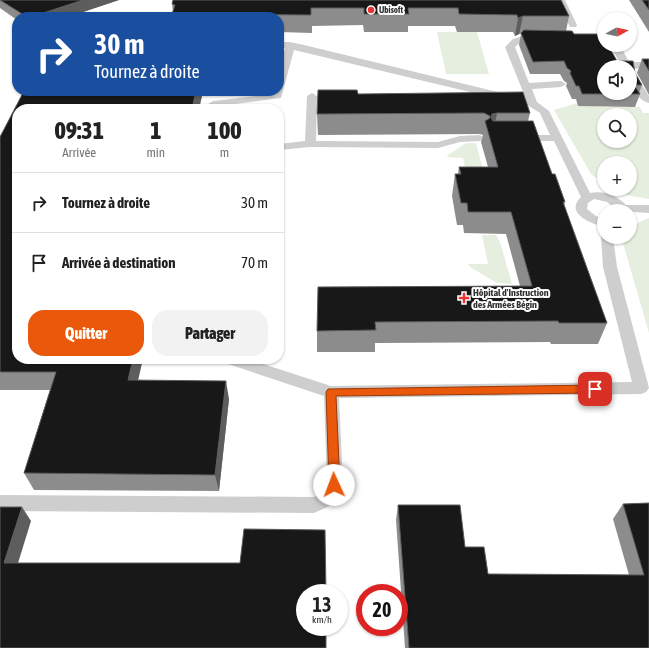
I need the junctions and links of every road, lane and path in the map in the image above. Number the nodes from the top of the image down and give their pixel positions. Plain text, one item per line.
1 (561, 0) edge
2 (573, 25) dead end
3 (550, 38) edge
4 (284, 45) edge
5 (290, 45) junction
6 (649, 65) edge
7 (637, 67) edge
8 (284, 71) edge
9 (561, 84) dead end
10 (637, 84) edge
11 (526, 86) junction
12 (277, 96) edge
13 (312, 96) dead end
14 (649, 100) edge
15 (213, 104) dead end
16 (533, 104) junction
17 (480, 138) edge
18 (509, 138) edge
19 (557, 138) junction
20 (310, 144) junction
21 (284, 146) edge
22 (587, 198) junction
23 (620, 204) edge
24 (637, 209) edge
25 (649, 209) edge
26 (597, 220) edge
27 (608, 244) edge
28 (245, 364) edge
29 (331, 392) junction
30 (0, 503) edge

1 - 2 lane
3 - 11 lane
4 - 5 lane
5 - 8 lane
5 - 16 lane
6 - 7 lane
9 - 11 lane
10 - 14 lane
11 - 16 lane
12 - 15 lane
13 - 20 lane
16 - 19 lane
17 - 20 lane
18 - 19 lane
19 - 22 lane
20 - 21 lane
22 - 23 lane
22 - 26 lane
24 - 25 lane
27 - 29 lane
28 - 29 lane
29 - 30 lane

